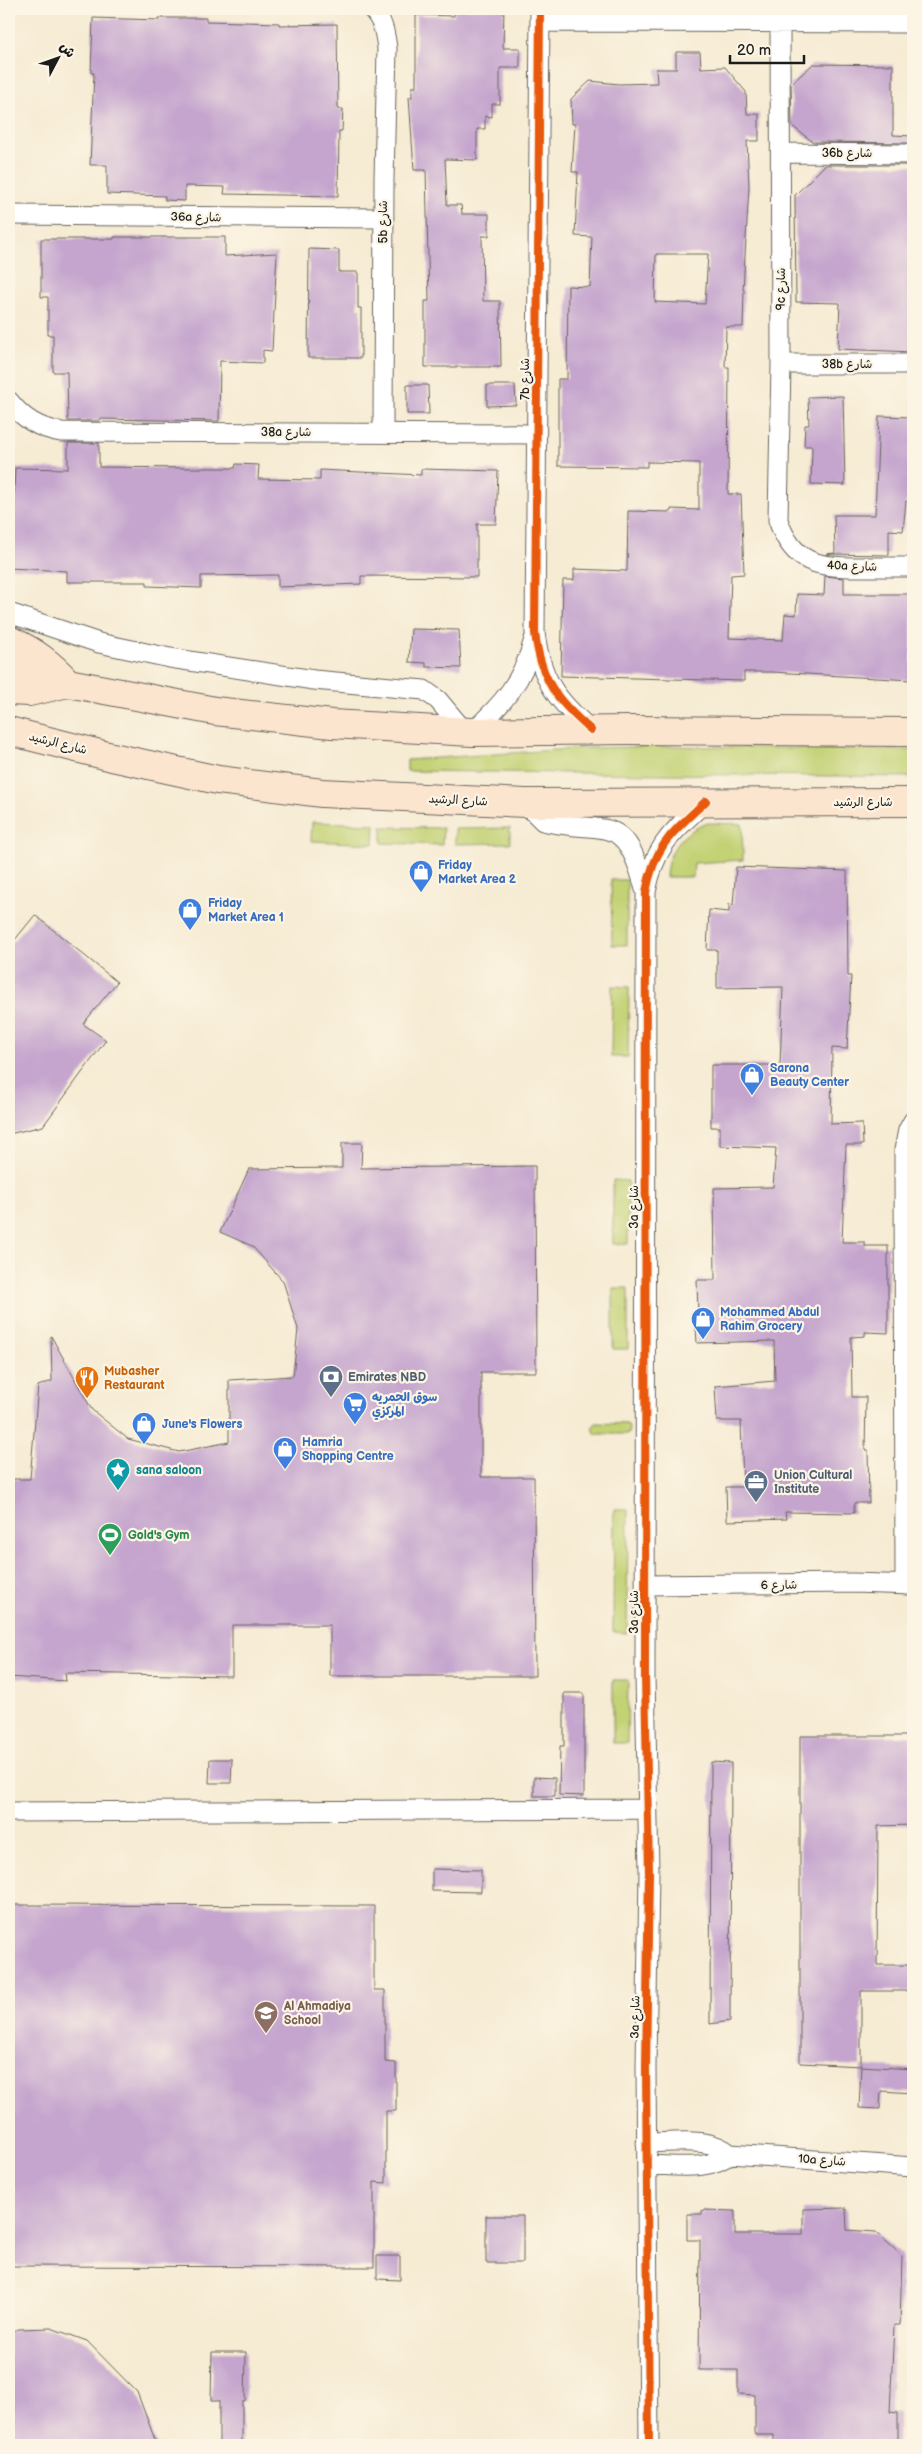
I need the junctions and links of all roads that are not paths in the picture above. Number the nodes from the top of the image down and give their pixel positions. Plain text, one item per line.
1 (374, 11) edge
2 (540, 15) edge
3 (780, 22) junction
4 (913, 23) edge
5 (781, 153) junction
6 (913, 154) edge
7 (9, 214) edge
8 (383, 218) junction
9 (781, 364) junction
10 (913, 364) edge
11 (9, 401) edge
12 (383, 432) junction
13 (536, 434) junction
14 (794, 551) joint
15 (913, 567) edge
16 (9, 613) edge
17 (535, 633) junction
18 (9, 640) edge
19 (9, 664) edge
20 (68, 683) junction
21 (9, 691) edge
22 (592, 730) junction
23 (9, 731) edge
24 (468, 732) junction
25 (913, 732) edge
26 (50, 742) junction
27 (9, 750) edge
28 (706, 801) junction
29 (913, 802) edge
30 (525, 803) junction
31 (646, 892) junction
32 (913, 1121) edge
33 (908, 1324) edge
34 (645, 1585) junction
35 (909, 1585) edge
36 (647, 1809) junction
37 (9, 1812) edge
38 (646, 2143) junction
39 (730, 2154) junction
40 (647, 2166) junction
41 (913, 2167) edge
42 (649, 2445) edge

1 - 8 street, 5b شارع
2 - 3 street
2 - 13 street, 7b شارع
3 - 4 street
3 - 5 street, 9c شارع
5 - 6 street, 36b شارع
5 - 9 street, 9c شارع
7 - 8 street, 36a شارع
8 - 12 street, 5b شارع
9 - 10 street, 38b شارع
9 - 14 street, 9c شارع
11 - 12 street, 38a شارع
12 - 13 street, 38a شارع
13 - 17 street, 7b شارع
14 - 15 street, 40a شارع
16 - 24 street
17 - 22 street, 7b شارع
17 - 24 street, 7b شارع
18 - 20 main road
19 - 20 main road
20 - 21 main road
20 - 24 main road
22 - 24 main road
22 - 25 main road
23 - 26 main road, شارع الرشيد
26 - 27 main road
26 - 30 main road, شارع الرشيد
28 - 29 main road, شارع الرشيد
28 - 30 main road, شارع الرشيد
28 - 31 street, 3a شارع
30 - 31 street, 3a شارع
31 - 34 street, 3a شارع
32 - 33 street
33 - 35 street
34 - 35 street, شارع 6
34 - 36 street, 3a شارع
36 - 37 street
36 - 38 street, 3a شارع
38 - 39 street, 10a شارع
38 - 40 street, 3a شارع
39 - 40 street
39 - 41 street, 10a شارع
40 - 42 street, 3a شارع

